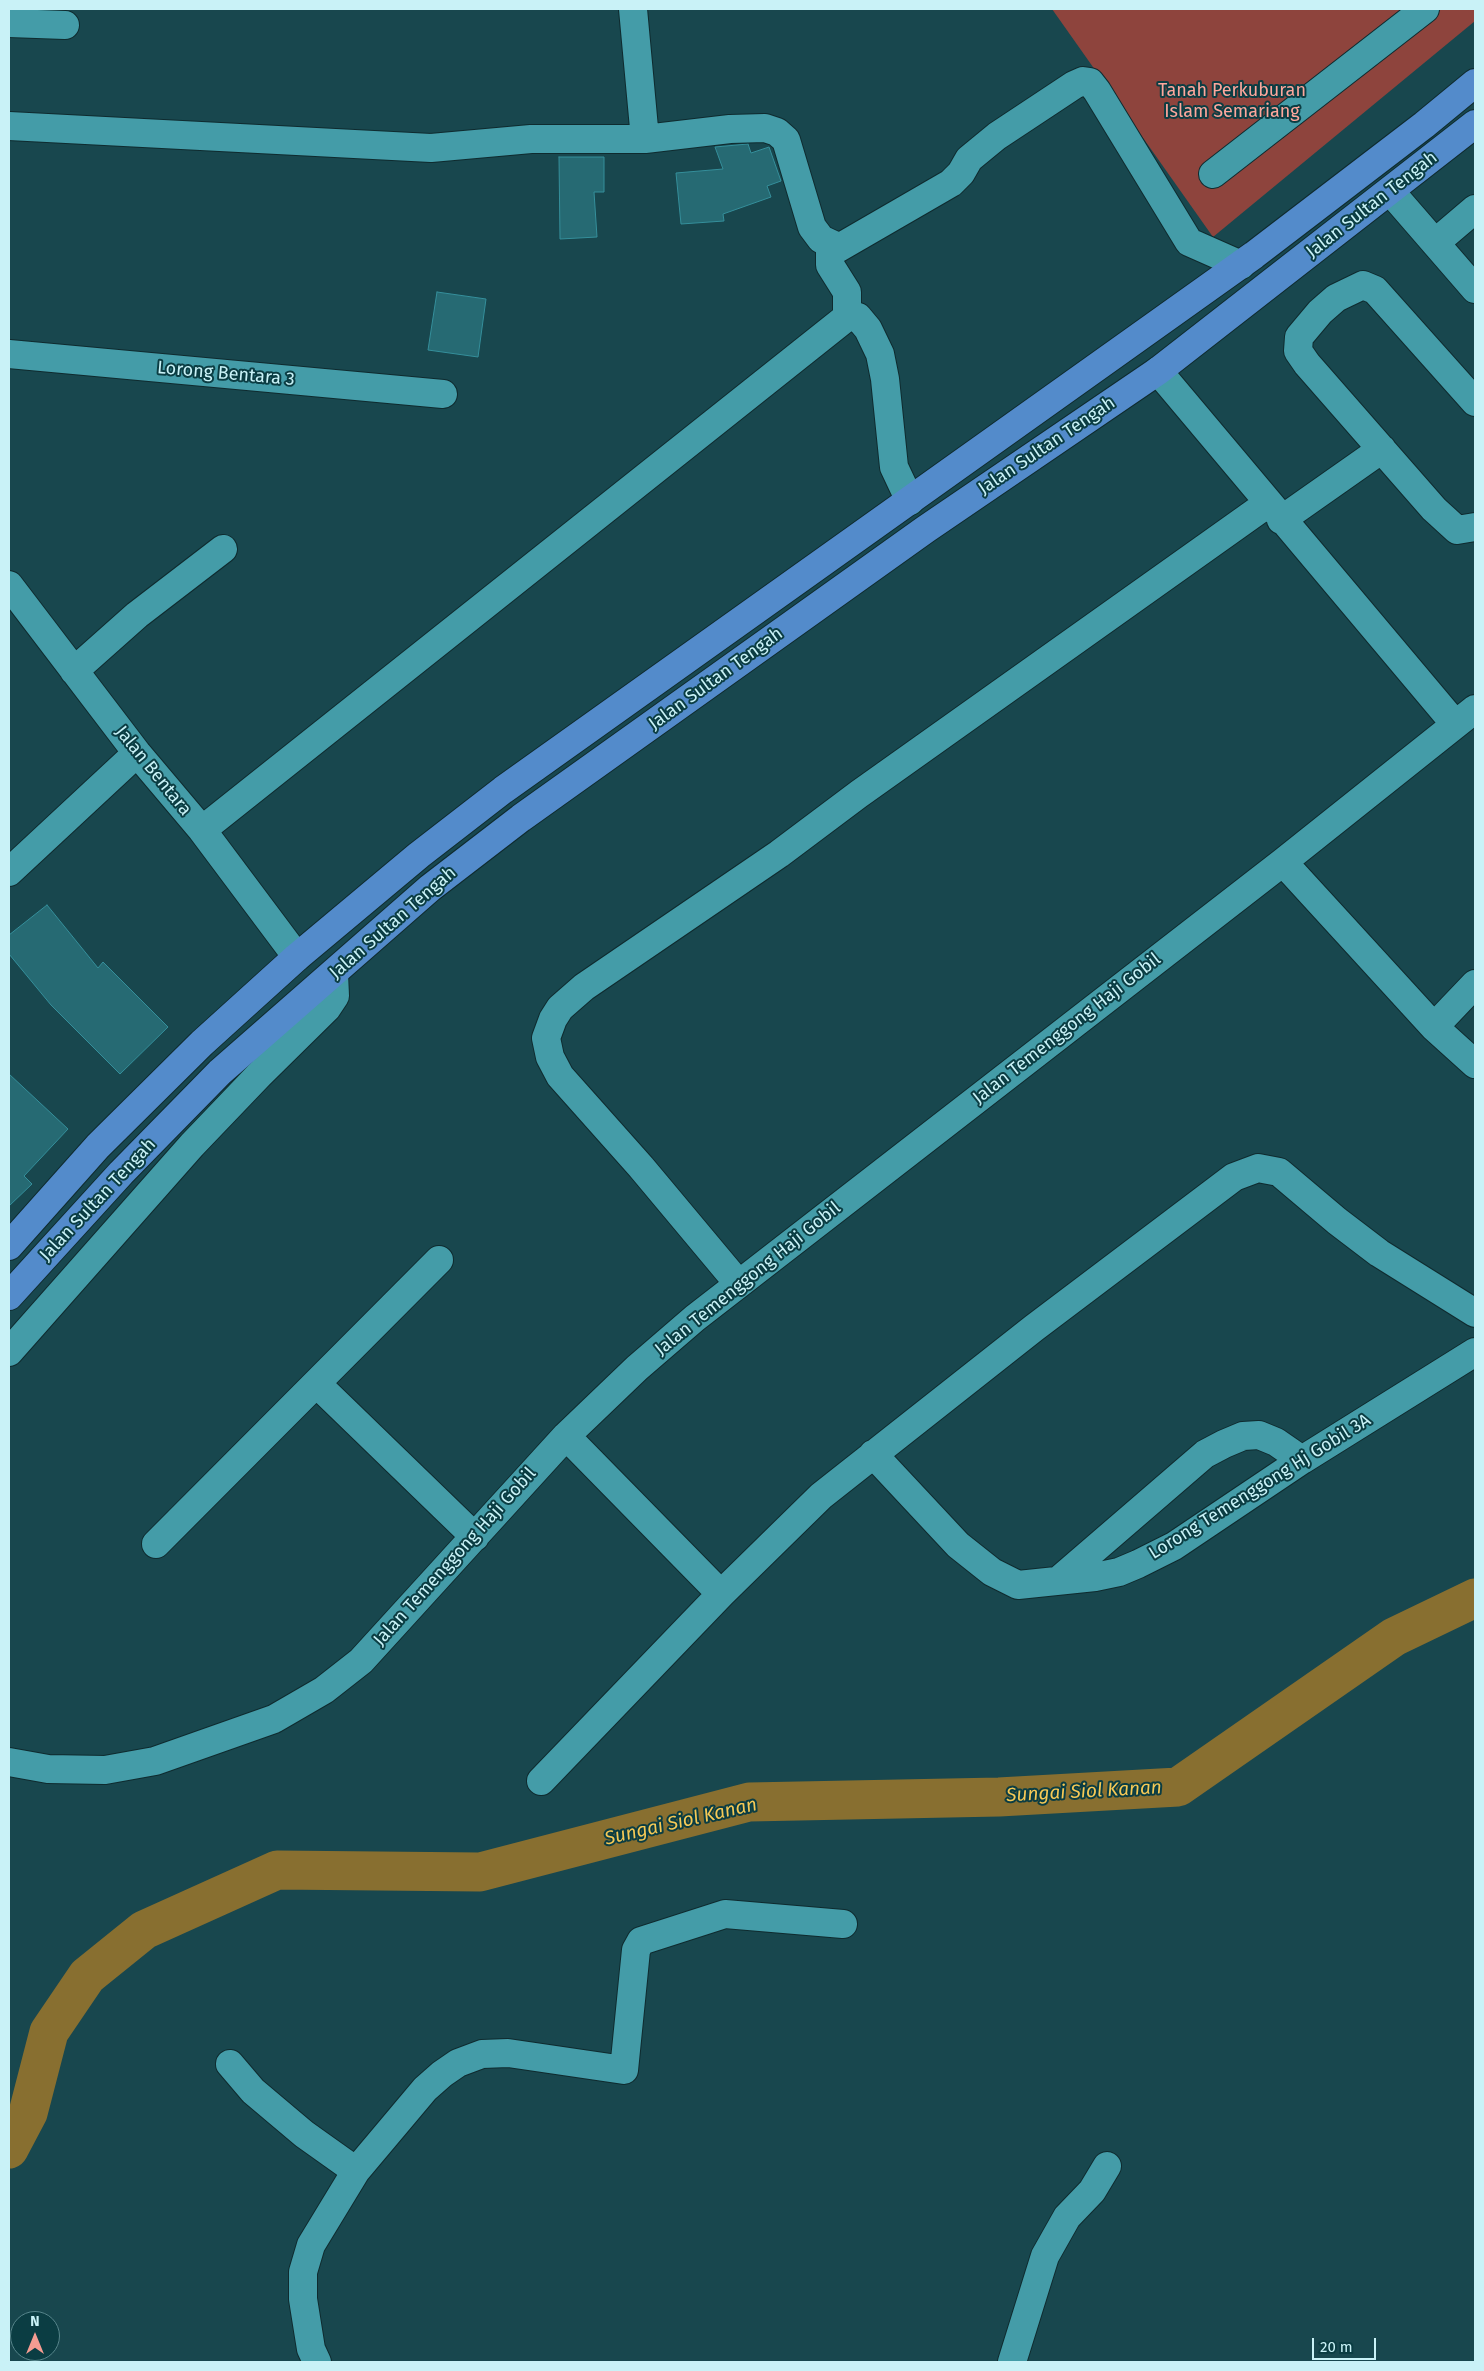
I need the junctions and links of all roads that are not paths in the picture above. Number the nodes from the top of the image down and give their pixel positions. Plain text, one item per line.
1 (633, 9) edge
2 (1426, 9) edge
3 (9, 23) edge
4 (65, 25) dead end
5 (1475, 83) edge
6 (1475, 124) edge
7 (9, 126) edge
8 (645, 139) junction
9 (1213, 174) dead end
10 (1390, 191) junction
11 (1475, 209) edge
12 (1435, 243) junction
13 (838, 247) junction
14 (1241, 265) junction
15 (1475, 289) edge
16 (847, 316) junction
17 (9, 354) edge
18 (1158, 371) junction
19 (443, 394) dead end
20 (1475, 402) edge
21 (1382, 449) junction
22 (910, 501) junction
23 (1274, 512) junction
24 (1475, 528) edge
25 (223, 549) dead end
26 (9, 585) edge
27 (74, 671) junction
28 (1465, 716) edge
29 (137, 753) junction
30 (202, 830) junction
31 (1283, 862) junction
32 (9, 872) edge
33 (297, 957) junction
34 (334, 974) junction
35 (1475, 984) edge
36 (1434, 1026) junction
37 (1475, 1064) edge
38 (9, 1246) edge
39 (439, 1260) dead end
40 (738, 1283) junction
41 (9, 1296) edge
42 (1475, 1313) edge
43 (9, 1352) edge
44 (1475, 1352) edge
45 (317, 1384) junction
46 (566, 1436) junction
47 (873, 1454) junction
48 (1302, 1460) junction
49 (474, 1538) junction
50 (156, 1544) dead end
51 (1060, 1579) junction
52 (721, 1594) junction
53 (9, 1762) edge
54 (541, 1781) dead end
55 (843, 1924) dead end
56 (230, 2064) dead end
57 (1108, 2166) dead end
58 (356, 2171) junction
59 (317, 2362) edge
60 (1012, 2362) edge

1 - 8 street
2 - 9 street
3 - 4 street
5 - 14 main road, Jalan Sultan Tengah
6 - 10 main road, Jalan Sultan Tengah
7 - 8 street
8 - 13 street
10 - 12 street
10 - 18 main road, Jalan Sultan Tengah
11 - 12 street
12 - 15 street
13 - 14 street
13 - 16 street
14 - 22 main road, Jalan Sultan Tengah
16 - 22 street
16 - 30 street
17 - 19 street, Lorong Bentara 3
18 - 23 street
18 - 34 main road, Jalan Sultan Tengah
20 - 21 street
21 - 23 street
21 - 24 street
22 - 33 main road, Jalan Sultan Tengah
23 - 28 street
23 - 40 street
25 - 27 street
26 - 27 street, Jalan Bentara
27 - 29 street, Jalan Bentara
28 - 31 street, Jalan Temenggong Haji Gobil
29 - 30 street, Jalan Bentara
29 - 32 street
30 - 33 street, Jalan Bentara
31 - 36 street
31 - 40 street, Jalan Temenggong Haji Gobil
33 - 38 main road, Jalan Sultan Tengah
34 - 41 main road, Jalan Sultan Tengah
34 - 43 street
35 - 36 street
36 - 37 street
39 - 45 street
40 - 46 street, Jalan Temenggong Haji Gobil
42 - 47 street
44 - 48 street, Lorong Temenggong Hj Gobil 3A
45 - 49 street
45 - 50 street
46 - 49 street, Jalan Temenggong Haji Gobil
46 - 52 street
47 - 51 street, Lorong Temenggong Hj Gobil 3A
47 - 52 street
48 - 51 street, Lorong Temenggong Hj Gobil 3A
48 - 51 street
49 - 53 street, Jalan Temenggong Haji Gobil
52 - 54 street
55 - 58 street
56 - 58 street
57 - 60 street
58 - 59 street

